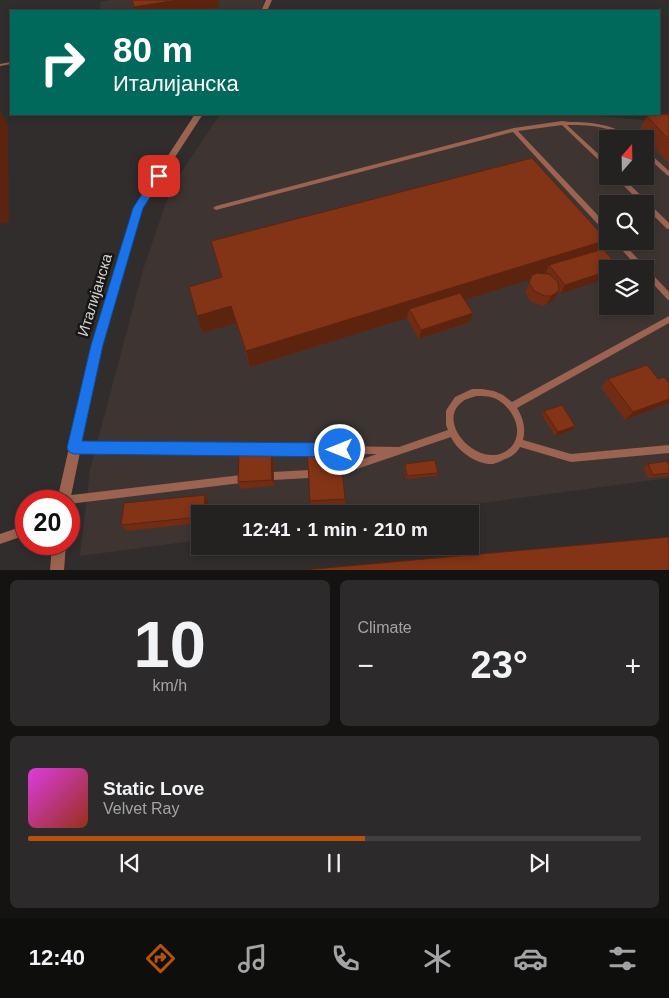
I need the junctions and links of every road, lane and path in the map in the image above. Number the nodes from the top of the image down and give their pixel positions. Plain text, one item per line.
1 (199, 115) edge
2 (562, 123) junction
3 (514, 130) junction
4 (614, 130) edge
5 (599, 158) edge
6 (654, 160) edge
7 (669, 174) edge
8 (626, 185) edge
9 (216, 208) dead end
10 (599, 221) edge
11 (669, 227) edge
12 (625, 250) edge
13 (635, 260) edge
14 (654, 281) edge
15 (669, 297) edge
16 (669, 319) edge
17 (512, 406) junction
18 (452, 433) junction
19 (519, 443) junction
20 (74, 448) junction
21 (669, 449) edge
22 (397, 450) junction
23 (342, 470) edge
24 (309, 474) edge
25 (273, 476) edge
26 (241, 479) edge
27 (65, 490) edge
28 (80, 498) edge
29 (15, 534) edge
30 (0, 539) edge
31 (58, 555) edge
32 (57, 570) edge

1 - 20 street, Италијанска
2 - 3 lane
2 - 4 lane
2 - 5 lane
3 - 9 lane
3 - 10 lane
6 - 7 lane
8 - 11 lane
12 - 13 lane
14 - 15 lane
16 - 17 lane
17 - 18 lane
17 - 19 lane
18 - 19 lane
18 - 22 lane
19 - 21 lane
20 - 22 lane
20 - 27 street, Италијанска
22 - 23 lane
24 - 25 lane
26 - 28 lane
29 - 30 lane
31 - 32 street

